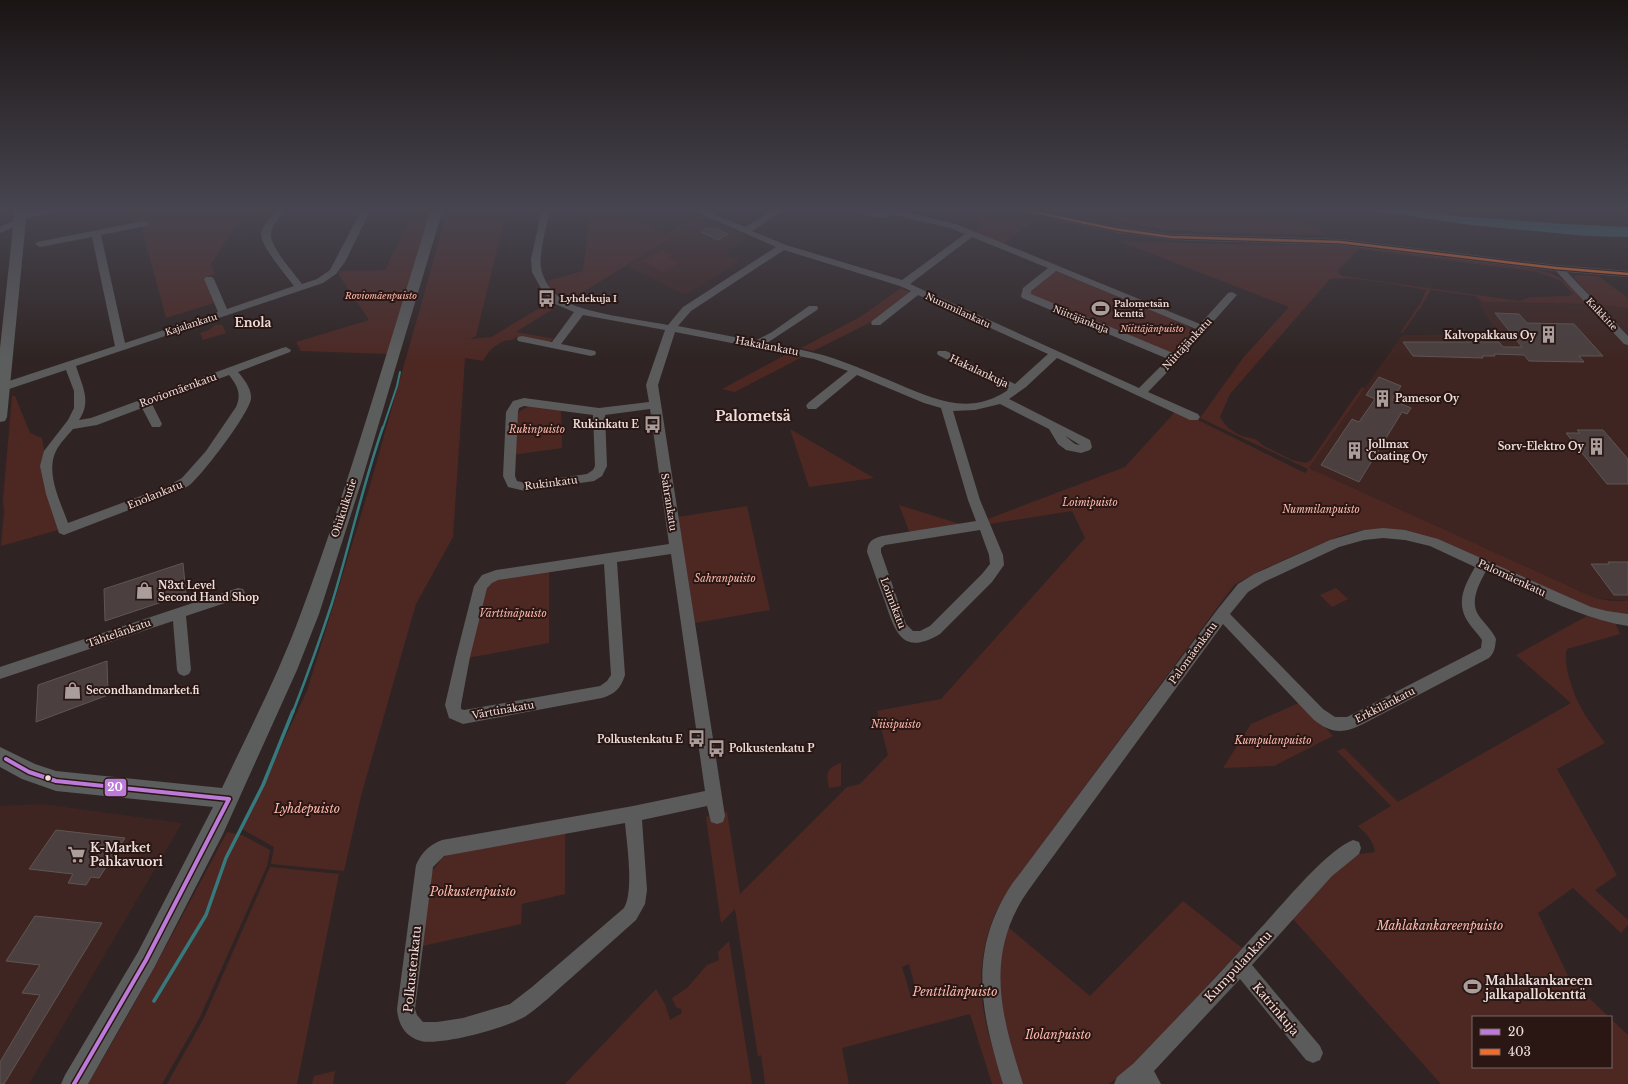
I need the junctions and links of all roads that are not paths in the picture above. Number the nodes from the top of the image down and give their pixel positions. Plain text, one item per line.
1 (16, 260) edge
2 (102, 260) edge
3 (279, 260) edge
4 (341, 260) edge
5 (421, 260) edge
6 (536, 260) edge
7 (763, 260) edge
8 (824, 260) edge
9 (936, 260) edge
10 (1033, 260) edge
11 (1479, 260) edge
12 (1054, 268) junction
13 (1560, 270) junction
14 (1628, 274) edge
15 (209, 279) dead end
16 (903, 284) junction
17 (300, 288) junction
18 (917, 291) junction
19 (1232, 295) dead end
20 (813, 308) dead end
21 (580, 311) junction
22 (224, 313) junction
23 (876, 323) dead end
24 (671, 328) junction
25 (1202, 328) junction
26 (522, 340) dead end
27 (1628, 342) edge
28 (758, 344) junction
29 (554, 346) junction
30 (121, 348) junction
31 (286, 350) dead end
32 (591, 353) dead end
33 (942, 353) dead end
34 (1055, 354) junction
35 (1175, 358) junction
36 (70, 365) junction
37 (231, 370) junction
38 (856, 370) junction
39 (3, 387) junction
40 (1016, 389) junction
41 (1141, 392) junction
42 (1000, 399) junction
43 (145, 402) junction
44 (654, 404) junction
45 (812, 406) dead end
46 (946, 406) junction
47 (599, 412) junction
48 (0, 417) edge
49 (1194, 417) dead end
50 (156, 424) dead end
51 (68, 426) junction
52 (1054, 427) dead end
53 (984, 525) junction
54 (677, 548) junction
55 (610, 558) junction
56 (1483, 564) junction
57 (238, 593) dead end
58 (179, 613) junction
59 (1222, 614) junction
60 (1628, 620) edge
61 (184, 670) dead end
62 (0, 674) edge
63 (2, 760) edge
64 (714, 797) junction
65 (229, 799) junction
66 (633, 814) junction
67 (717, 816) dead end
68 (1354, 848) dead end
69 (1240, 965) junction
70 (1313, 1053) dead end
71 (1146, 1077) edge
72 (74, 1084) edge
73 (1012, 1084) edge
74 (1124, 1084) edge

1 - 39 main road
2 - 30 street
3 - 17 street
4 - 17 street, Kajalankatu
5 - 65 main road, Ohikulkutie
6 - 21 street, Hakalankatu
7 - 24 street, Sahrankatu
8 - 16 street, Nummilankatu
9 - 16 street
10 - 12 street
11 - 13 street
12 - 25 street
12 - 35 street, Niittäjänkuja
13 - 14 street
13 - 27 street, Kalkkitie
15 - 22 street
16 - 18 street, Nummilankatu
17 - 22 street, Kajalankatu
18 - 23 street
18 - 34 street, Nummilankatu
19 - 25 street, Niittäjänkatu
20 - 28 street
21 - 24 street, Hakalankatu
21 - 29 street
22 - 30 street, Kajalankatu
24 - 28 street, Hakalankatu
24 - 44 street, Sahrankatu
25 - 35 street, Niittäjänkatu
26 - 29 street
28 - 38 street, Hakalankatu
29 - 32 street
30 - 36 street, Kajalankatu
31 - 37 street, Roviomäenkatu
33 - 40 street, Hakalankuja
34 - 40 street, Hakalankatu
34 - 41 street, Nummilankatu
35 - 41 street, Niittäjänkatu
36 - 39 street, Kajalankatu
36 - 51 street
37 - 43 street, Roviomäenkatu
37 - 51 street, Enolankatu
38 - 45 street
38 - 46 street, Hakalankatu
39 - 48 main road
40 - 42 street, Hakalankatu
41 - 49 street, Nummilankatu
42 - 46 street, Hakalankatu
42 - 52 street
43 - 50 street
43 - 51 street, Roviomäenkatu
44 - 47 street, Rukinkatu
44 - 54 street, Sahrankatu
46 - 53 street, Loimikatu
47 - 47 street, Rukinkatu
53 - 53 street, Loimikatu
54 - 55 street, Värttinäkatu
54 - 64 street, Sahrankatu
55 - 55 street, Värttinäkatu
56 - 59 street, Palomäenkatu
56 - 59 street, Erkkilänkatu
56 - 60 street, Palomäenkatu
57 - 58 street, Tähtelänkatu
58 - 61 street
58 - 62 street, Tähtelänkatu
59 - 73 street, Palomäenkatu
63 - 65 main road
64 - 66 street, Polkustenkatu
64 - 67 street, Sahrankatu
65 - 72 main road, Ohikulkutie
66 - 66 street, Polkustenkatu
68 - 69 street, Kumpulankatu
69 - 70 street, Katrinkuja
69 - 71 street, Kumpulankatu
71 - 74 street, Kumpulankatu

